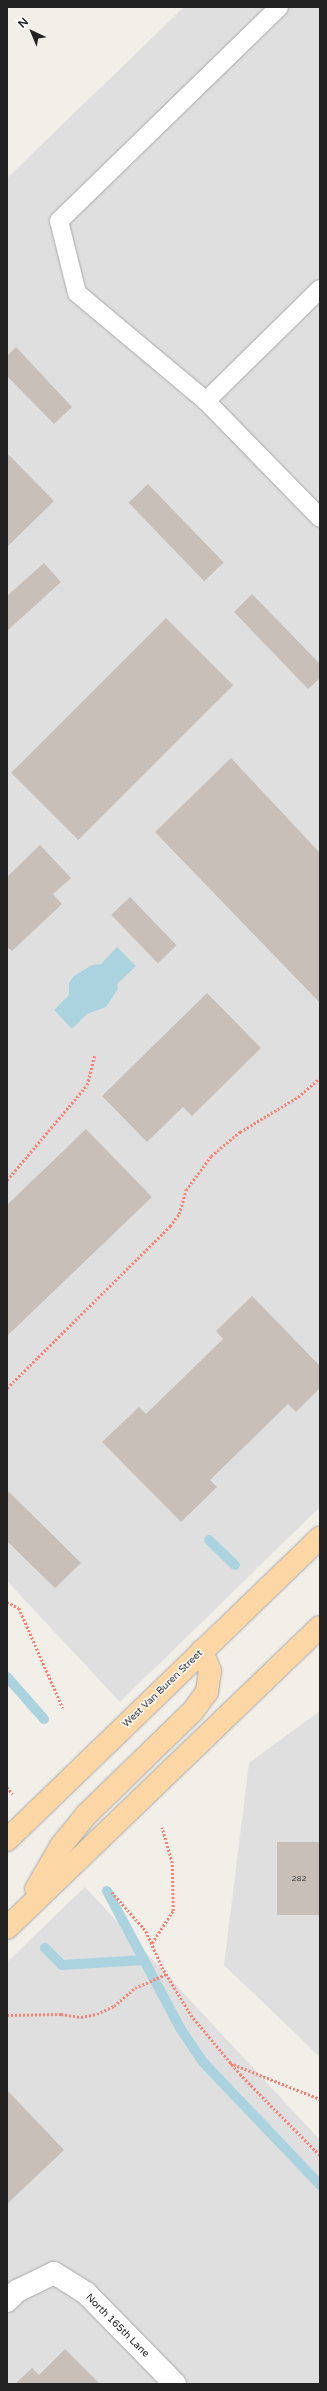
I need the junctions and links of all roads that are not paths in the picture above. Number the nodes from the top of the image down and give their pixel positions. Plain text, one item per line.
1 (279, 7) edge
2 (320, 289) edge
3 (206, 401) junction
4 (320, 518) edge
5 (320, 1538) edge
6 (320, 1627) edge
7 (202, 1652) junction
8 (7, 1840) edge
9 (23, 1912) junction
10 (7, 1928) edge
11 (7, 2301) edge
12 (175, 2384) edge

1 - 3 lane
2 - 3 lane
3 - 4 lane
5 - 7 main road, West Van Buren Street
6 - 9 main road
7 - 8 main road, West Van Buren Street
7 - 9 main road
9 - 10 main road
11 - 12 street, North 165th Lane

